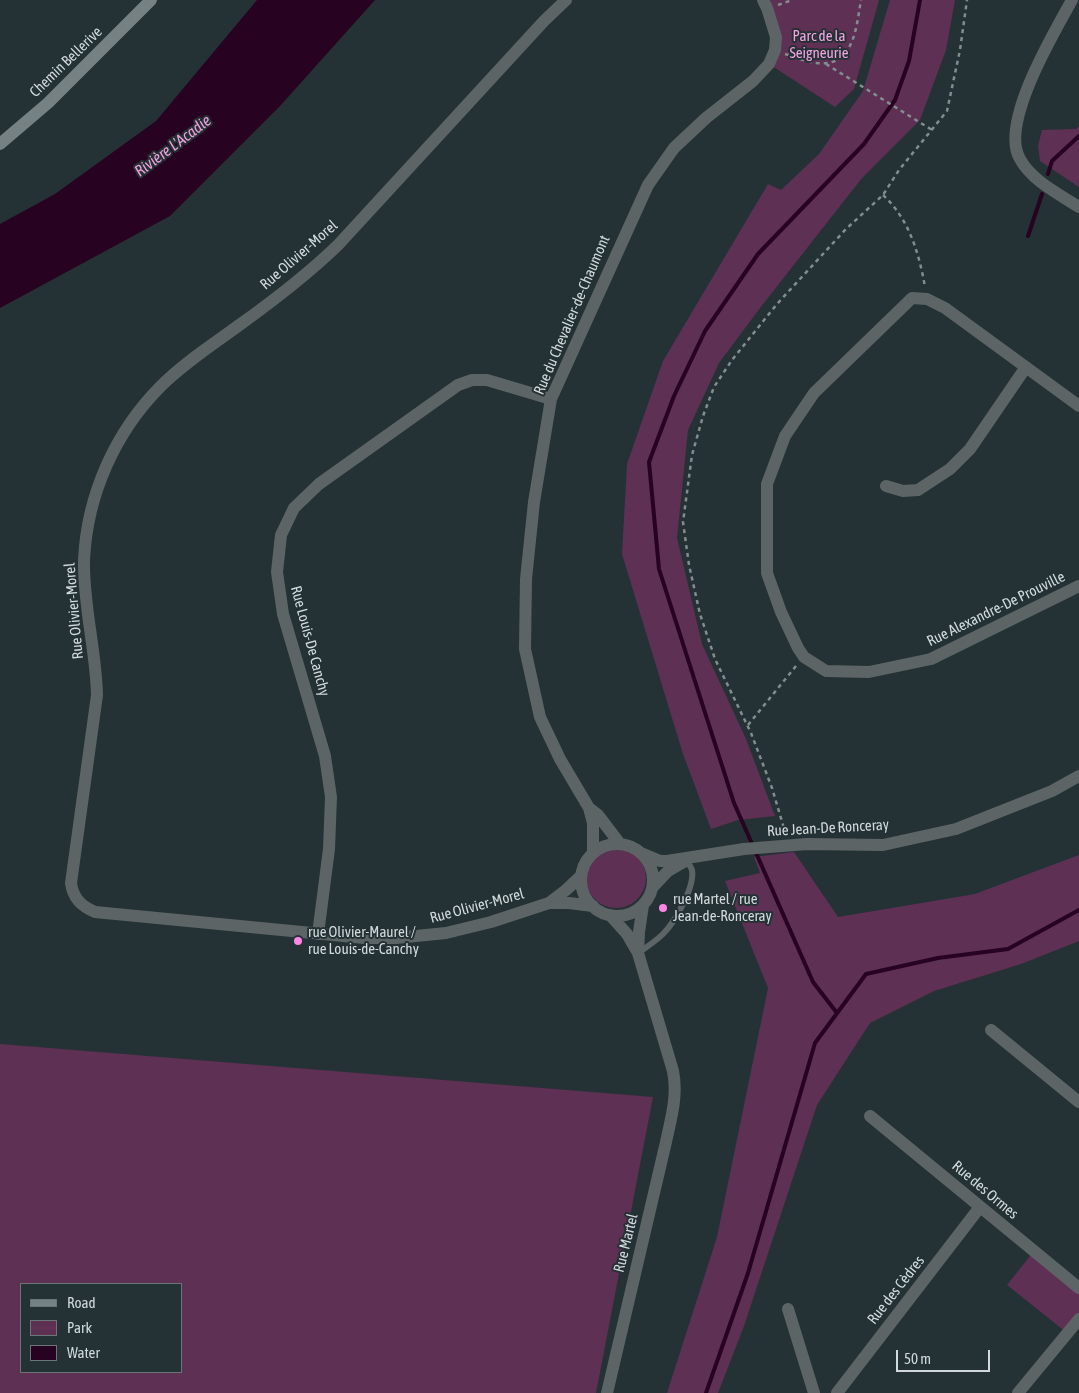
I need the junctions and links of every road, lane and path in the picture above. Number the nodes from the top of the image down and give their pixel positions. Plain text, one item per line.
1 (151, 0) edge
2 (566, 0) edge
3 (763, 0) edge
4 (861, 0) edge
5 (967, 0) edge
6 (1072, 0) edge
7 (775, 50) junction
8 (826, 64) junction
9 (932, 130) junction
10 (0, 144) edge
11 (883, 195) junction
12 (1079, 207) edge
13 (927, 299) junction
14 (1026, 367) junction
15 (551, 399) junction
16 (1079, 406) edge
17 (886, 486) dead end
18 (1079, 586) edge
19 (804, 657) junction
20 (748, 725) junction
21 (1079, 776) edge
22 (589, 808) junction
23 (620, 844) junction
24 (789, 845) junction
25 (593, 853) junction
26 (641, 853) junction
27 (687, 860) junction
28 (582, 876) junction
29 (652, 888) junction
30 (549, 903) junction
31 (642, 905) junction
32 (593, 906) junction
33 (610, 915) junction
34 (318, 934) junction
35 (638, 953) junction
36 (991, 1030) dead end
37 (1079, 1102) edge
38 (870, 1116) dead end
39 (980, 1207) junction
40 (1079, 1288) edge
41 (788, 1308) dead end
42 (1079, 1319) edge
43 (607, 1393) edge
44 (814, 1393) edge
45 (837, 1393) edge
46 (1018, 1393) edge

1 - 10 main road, Chemin Bellerive
2 - 34 street, Rue Olivier-Morel
3 - 7 street
4 - 8 path
5 - 9 path
6 - 12 street
7 - 8 path
7 - 15 street, Rue du Chevalier-de-Chaumont
8 - 9 path
9 - 11 path
11 - 13 path
11 - 20 path
13 - 14 street
13 - 19 street, Rue Alexandre-De Prouville
14 - 16 street
14 - 17 street
15 - 22 street, Rue du Chevalier-de-Chaumont
15 - 34 street, Rue Louis-De Canchy
18 - 19 street, Rue Alexandre-De Prouville
19 - 20 path
20 - 24 path
21 - 24 street, Rue Jean-De Ronceray
22 - 23 street, Rue du Chevalier-de-Chaumont
22 - 25 street, Rue du Chevalier-de-Chaumont
23 - 25 street
23 - 26 street
24 - 27 street, Rue Jean-De Ronceray
25 - 28 street
26 - 27 street, Rue Jean-De Ronceray
26 - 29 street
27 - 29 street, Rue Jean-De Ronceray
27 - 35 lane
28 - 30 street, Rue Olivier-Morel
28 - 32 street
29 - 31 street
30 - 32 street, Rue Olivier-Morel
30 - 34 street, Rue Olivier-Morel
31 - 33 street
31 - 35 street
32 - 33 street
33 - 35 street
35 - 43 street, Rue Martel
36 - 37 street
38 - 39 street, Rue des Ormes
39 - 40 street, Rue des Ormes
39 - 45 street, Rue des Cèdres
41 - 44 street
42 - 46 street

